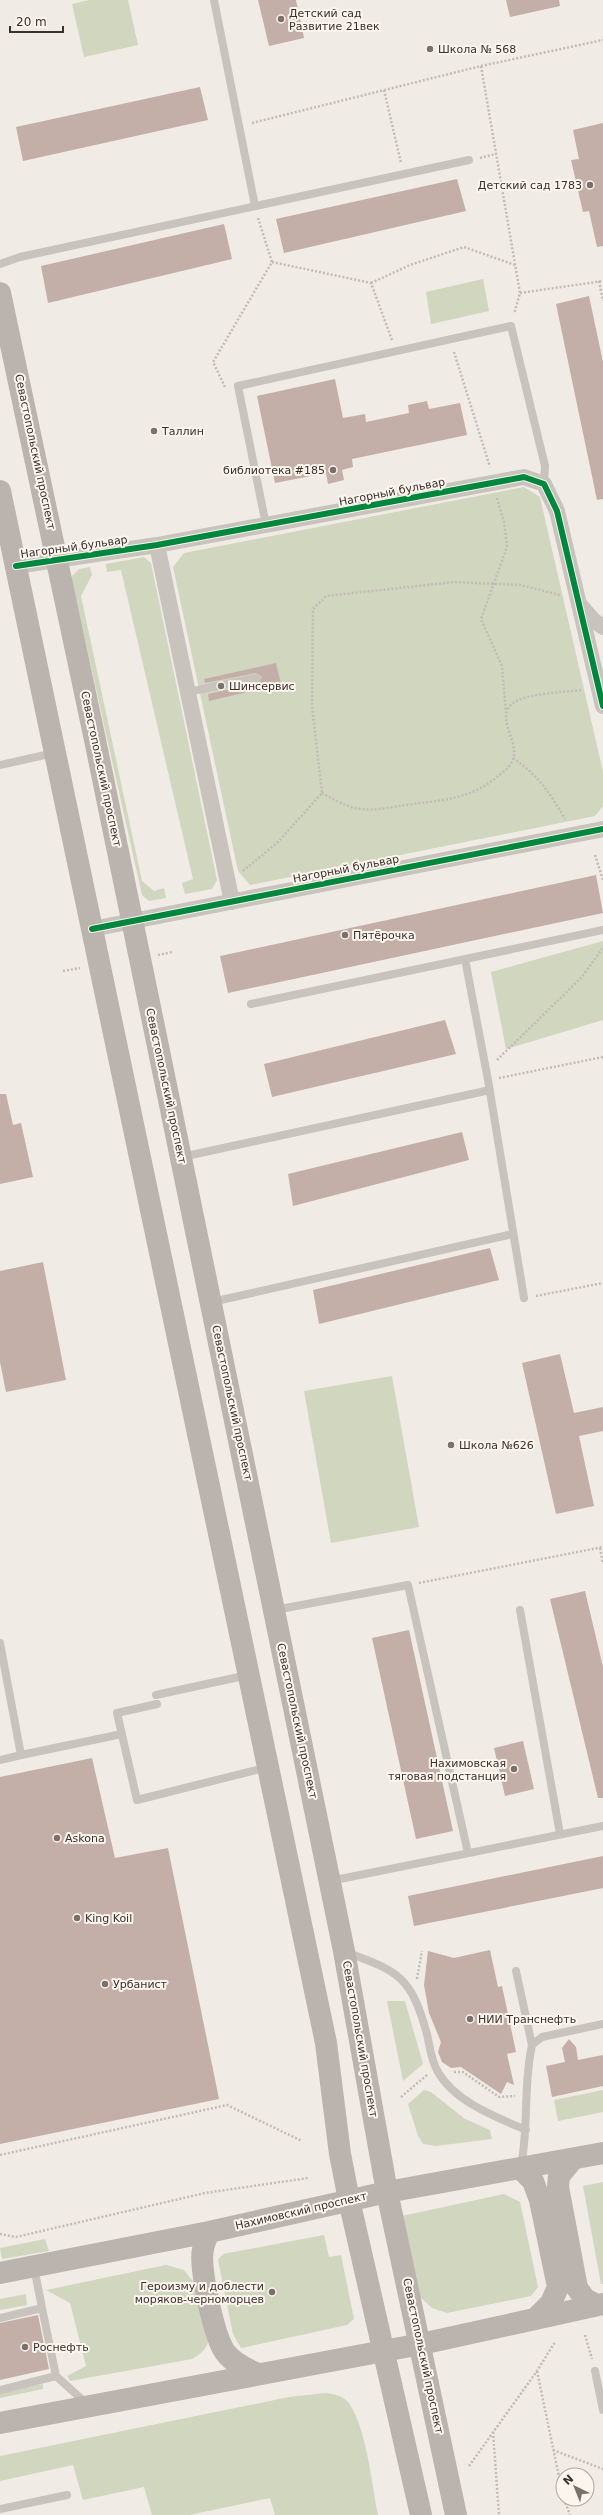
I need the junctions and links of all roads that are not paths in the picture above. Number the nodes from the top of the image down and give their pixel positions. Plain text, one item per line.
1 (214, 0) edge
2 (470, 160) dead end
3 (255, 206) junction
4 (0, 264) edge
5 (0, 293) edge
6 (544, 484) junction
7 (0, 490) edge
8 (266, 525) junction
9 (157, 546) junction
10 (58, 558) junction
11 (16, 566) junction
12 (579, 604) junction
13 (603, 626) edge
14 (603, 670) edge
15 (257, 678) dead end
16 (593, 688) junction
17 (188, 692) junction
18 (603, 706) edge
19 (54, 753) junction
20 (0, 764) edge
21 (603, 829) edge
22 (232, 902) junction
23 (133, 921) junction
24 (92, 929) junction
25 (603, 930) edge
26 (465, 959) junction
27 (251, 1004) dead end
28 (490, 1090) junction
29 (181, 1158) junction
30 (513, 1234) junction
31 (524, 1298) road end
32 (211, 1303) junction
33 (274, 1610) junction
34 (520, 1610) dead end
35 (0, 1643) edge
36 (249, 1675) junction
37 (156, 1695) dead end
38 (157, 1704) dead end
39 (122, 1734) junction
40 (21, 1755) junction
41 (0, 1760) edge
42 (268, 1767) junction
43 (603, 1826) edge
44 (560, 1834) junction
45 (468, 1853) junction
46 (330, 1881) junction
47 (344, 1952) junction
48 (516, 1971) dead end
49 (603, 2024) edge
50 (532, 2045) junction
51 (526, 2130) junction
52 (603, 2153) edge
53 (573, 2159) junction
54 (521, 2169) junction
55 (387, 2192) junction
56 (349, 2200) junction
57 (209, 2232) junction
58 (34, 2266) junction
59 (0, 2273) edge
60 (600, 2305) edge
61 (42, 2308) junction
62 (0, 2318) edge
63 (535, 2318) junction
64 (421, 2344) junction
65 (384, 2351) junction
66 (595, 2371) road end
67 (258, 2374) junction
68 (56, 2376) junction
69 (0, 2390) edge
70 (89, 2406) junction
71 (603, 2410) edge
72 (0, 2423) edge
73 (67, 2495) dead end
74 (0, 2509) edge
75 (421, 2515) edge
76 (456, 2515) edge

1 - 3 lane
2 - 3 lane
3 - 4 lane
5 - 10 main road, Севастопольский проспект
6 - 8 street, Нагорный бульвар
6 - 8 lane
6 - 12 street
7 - 11 main road
8 - 9 street, Нагорный бульвар
9 - 10 street, Нагорный бульвар
9 - 17 street
10 - 11 street, Нагорный бульвар
10 - 23 main road, Севастопольский проспект
11 - 19 main road
12 - 13 street
12 - 16 street
14 - 16 street
15 - 17 lane
16 - 18 street
17 - 22 street
19 - 20 lane
19 - 24 main road
21 - 22 street, Нагорный бульвар
22 - 23 street, Нагорный бульвар
23 - 24 street, Нагорный бульвар
23 - 29 main road, Севастопольский проспект
24 - 36 main road
25 - 26 lane
26 - 27 lane
26 - 28 lane
28 - 29 lane
28 - 30 lane
29 - 32 main road, Севастопольский проспект
30 - 31 lane
30 - 32 lane
32 - 33 main road, Севастопольский проспект
33 - 45 lane
33 - 46 main road, Севастопольский проспект
34 - 44 lane
35 - 40 lane
36 - 37 lane
36 - 42 main road
38 - 39 lane
39 - 40 lane
39 - 42 lane
40 - 41 lane
42 - 56 main road
43 - 44 lane
44 - 45 lane
45 - 46 lane
46 - 47 main road, Севастопольский проспект
47 - 51 lane
47 - 55 main road, Севастопольский проспект
48 - 50 lane
49 - 50 lane
50 - 51 lane
51 - 54 lane
52 - 53 main road, Нахимовский проспект
53 - 54 main road, Нахимовский проспект
53 - 60 main road
54 - 55 main road, Нахимовский проспект
54 - 63 main road
55 - 56 main road, Нахимовский проспект
55 - 64 main road, Севастопольский проспект
56 - 57 main road, Нахимовский проспект
56 - 65 main road
57 - 58 main road, Нахимовский проспект
57 - 67 main road
58 - 59 main road, Нахимовский проспект
58 - 61 lane
60 - 63 main road
61 - 62 lane
61 - 68 lane
63 - 64 main road
64 - 65 main road
64 - 76 main road, Севастопольский проспект
65 - 67 main road
65 - 75 main road
66 - 71 lane
67 - 70 main road
68 - 69 lane
68 - 70 lane
70 - 72 main road
73 - 74 lane

